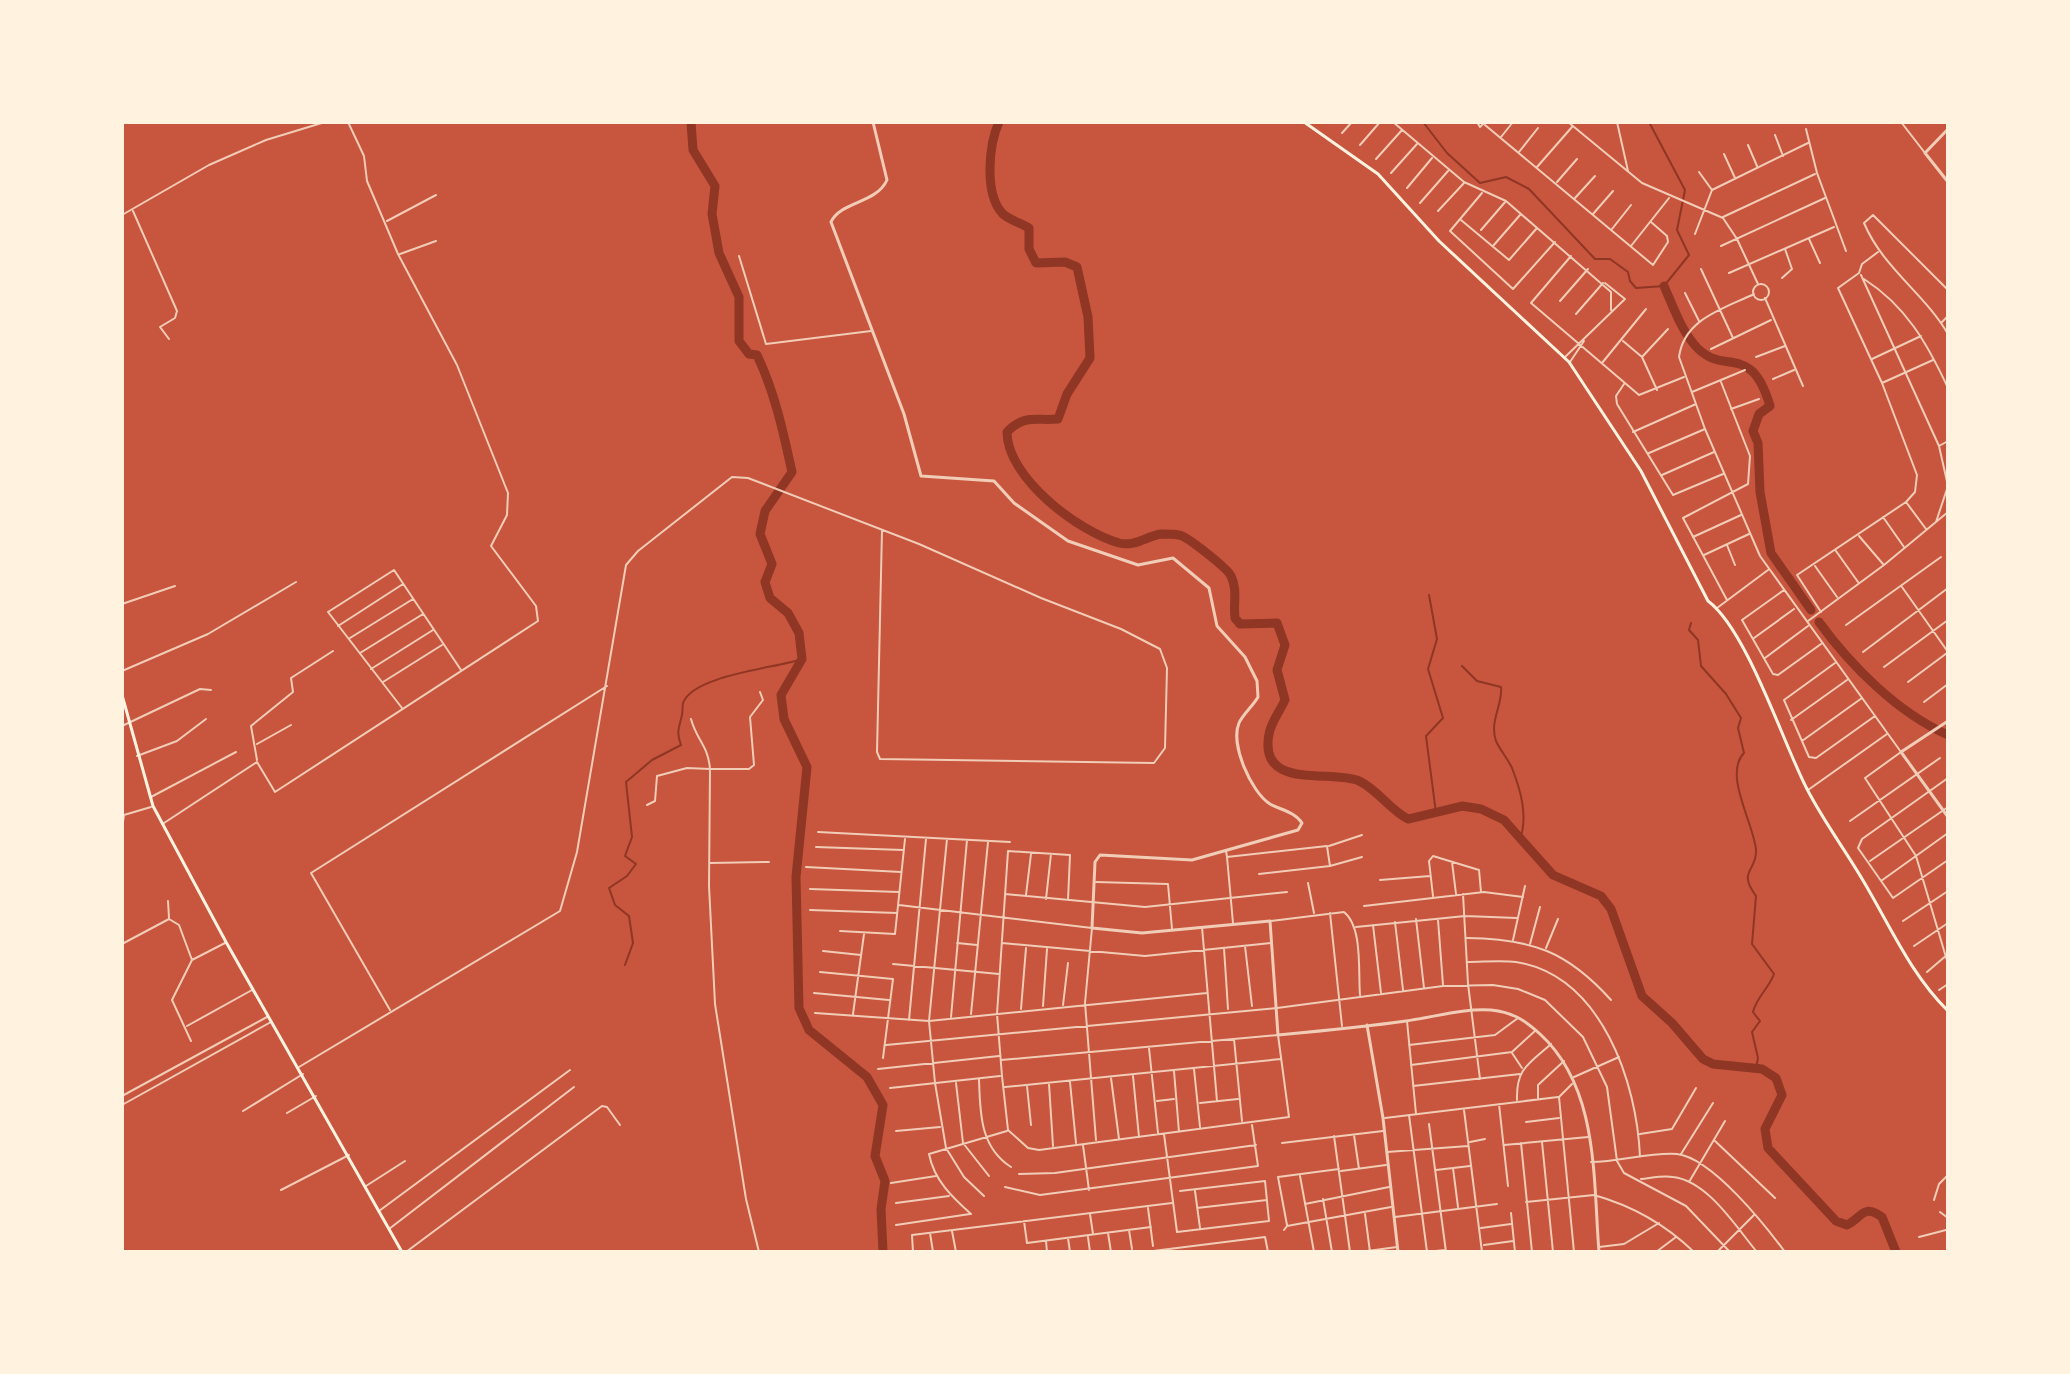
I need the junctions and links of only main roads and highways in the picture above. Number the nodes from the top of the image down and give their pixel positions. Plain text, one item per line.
1 (1304, 122) edge
2 (122, 695) edge
3 (1948, 1011) edge
4 (404, 1252) edge

1 - 3 main road
2 - 4 main road

